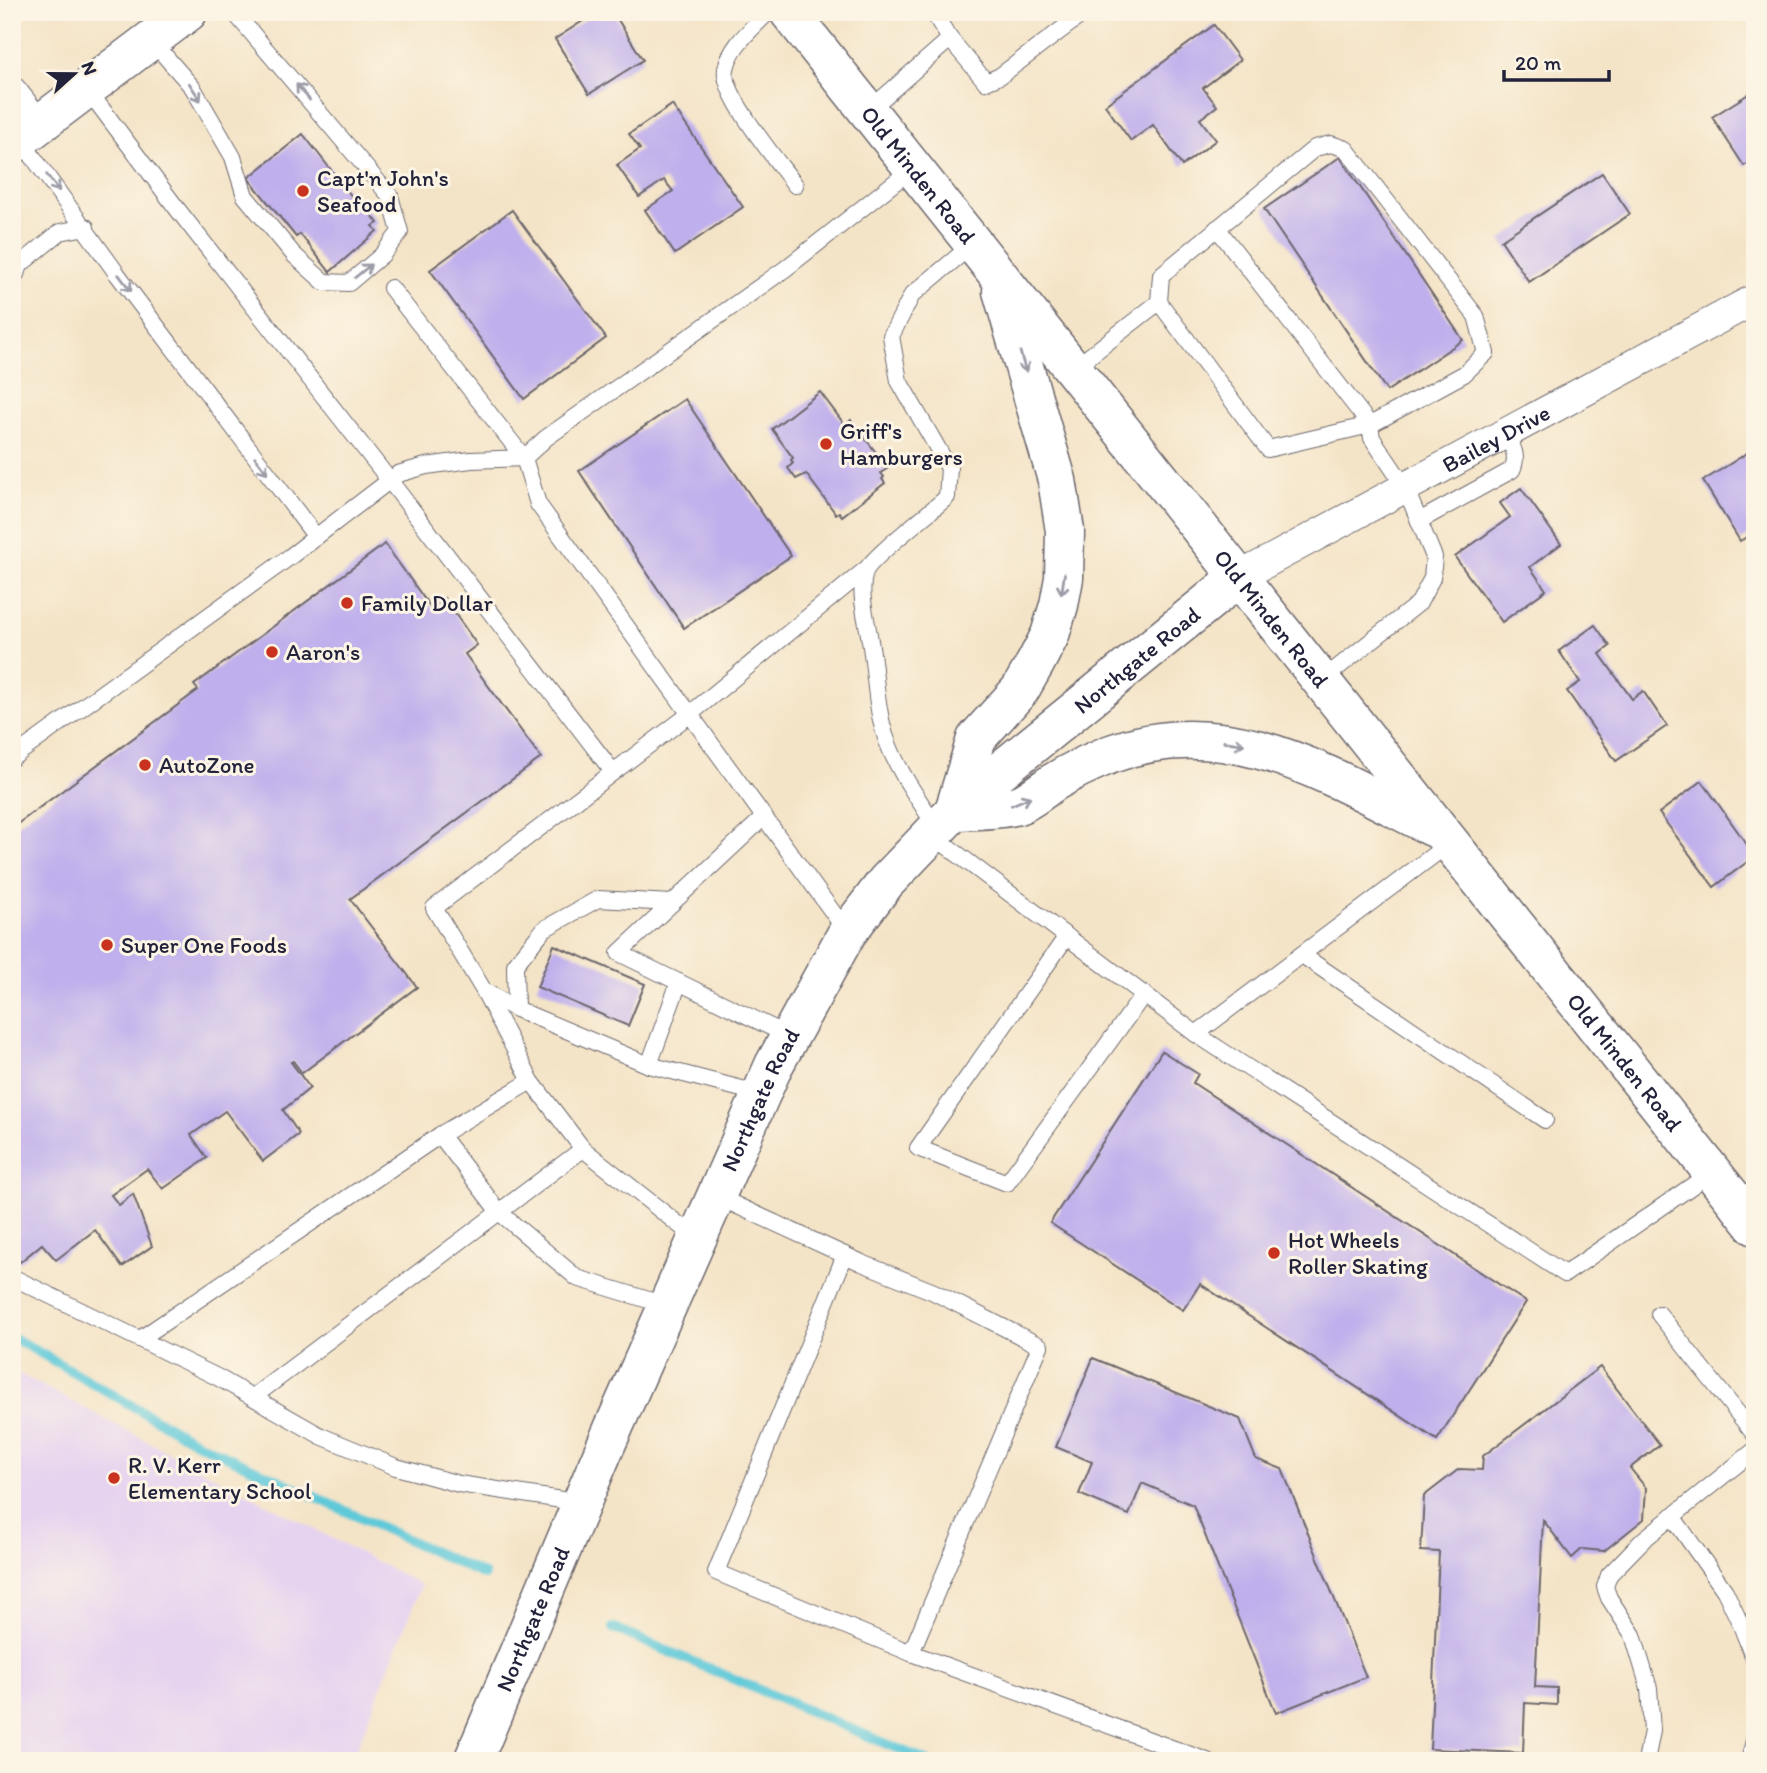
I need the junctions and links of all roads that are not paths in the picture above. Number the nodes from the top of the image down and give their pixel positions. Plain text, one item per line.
1 (188, 12) edge
2 (234, 12) edge
3 (768, 12) edge
4 (789, 12) edge
5 (933, 12) edge
6 (1085, 12) edge
7 (1063, 19) edge
8 (950, 39) junction
9 (151, 40) junction
10 (87, 89) junction
11 (12, 92) edge
12 (868, 111) junction
13 (24, 136) edge
14 (913, 167) junction
15 (796, 185) dead end
16 (86, 227) junction
17 (1217, 228) junction
18 (973, 243) junction
19 (997, 273) junction
20 (14, 274) edge
21 (391, 288) dead end
22 (1755, 299) edge
23 (1159, 302) junction
24 (1073, 369) junction
25 (1370, 425) junction
26 (1506, 433) junction
27 (524, 458) junction
28 (390, 481) junction
29 (1405, 487) junction
30 (1419, 521) junction
31 (316, 537) junction
32 (865, 570) junction
33 (1239, 577) junction
34 (1322, 680) junction
35 (690, 714) junction
36 (12, 758) edge
37 (613, 772) junction
38 (763, 818) junction
39 (941, 824) junction
40 (1447, 837) junction
41 (672, 903) junction
42 (847, 933) junction
43 (1067, 936) junction
44 (1302, 955) junction
45 (679, 982) junction
46 (484, 991) junction
47 (1144, 994) junction
48 (516, 1009) junction
49 (1196, 1034) junction
50 (791, 1037) junction
51 (649, 1065) junction
52 (531, 1081) junction
53 (761, 1094) junction
54 (1545, 1120) dead end
55 (440, 1135) junction
56 (583, 1149) junction
57 (1712, 1172) junction
58 (716, 1196) junction
59 (499, 1212) junction
60 (1755, 1226) edge
61 (697, 1239) junction
62 (845, 1255) junction
63 (12, 1277) edge
64 (668, 1306) junction
65 (1659, 1314) dead end
66 (139, 1339) junction
67 (253, 1397) junction
68 (1755, 1435) edge
69 (1755, 1450) edge
70 (581, 1503) junction
71 (1672, 1516) junction
72 (911, 1653) junction
73 (1755, 1661) edge
74 (1755, 1737) edge
75 (472, 1761) edge
76 (1207, 1761) edge
77 (1646, 1761) edge
78 (1749, 1761) edge

1 - 9 main road
9 -> 2 lane
3 - 15 lane
4 - 12 main road, Old Minden Road
5 - 8 lane
6 - 7 lane
7 - 8 lane
8 - 12 lane
9 - 10 main road
10 - 13 main road
10 - 28 lane
11 - 13 street
12 - 14 main road, Old Minden Road
13 -> 16 lane
14 - 18 main road, Old Minden Road
14 - 27 lane
16 - 20 lane
16 -> 31 lane
17 - 23 lane
17 - 25 lane
17 - 25 lane
18 - 19 main road, Old Minden Road
18 - 32 lane
19 - 24 main road, Old Minden Road
19 -> 39 main road
21 - 27 lane
22 - 26 street, Bailey Drive
23 - 24 lane
23 - 25 lane
24 - 33 main road, Old Minden Road
25 - 29 lane
26 - 29 street, Bailey Drive
26 - 30 lane
27 - 28 lane
27 - 35 lane
28 - 31 lane
28 - 37 lane
29 - 30 lane
29 - 33 street, Bailey Drive
30 - 34 lane
31 - 36 lane
32 - 35 lane
32 - 39 lane
33 - 34 main road, Old Minden Road
33 - 39 main road, Northgate Road
34 - 40 main road, Old Minden Road
35 - 37 lane
35 - 38 lane
37 - 46 lane
38 - 41 lane
38 - 42 lane
39 -> 40 main road
39 - 42 main road, Northgate Road
39 - 43 lane
40 - 44 lane
40 - 57 main road, Old Minden Road
41 - 45 lane
41 - 48 lane
42 - 50 main road, Northgate Road
43 - 47 lane
43 - 47 lane
44 - 49 lane
44 - 54 lane
45 - 50 lane
45 - 51 lane
46 - 48 lane
46 - 52 lane
47 - 49 lane
48 - 51 lane
49 - 57 lane
50 - 53 main road, Northgate Road
51 - 53 lane
52 - 55 lane
52 - 56 lane
53 - 58 main road, Northgate Road
55 - 59 lane
55 - 66 lane
56 - 59 lane
56 - 61 lane
57 - 60 main road, Old Minden Road
58 - 61 main road, Northgate Road
58 - 62 lane
59 - 64 lane
59 - 67 lane
61 - 64 main road, Northgate Road
62 - 72 lane
62 - 72 lane
63 - 66 lane
64 - 70 main road, Northgate Road
65 - 68 lane
66 - 67 lane
67 - 70 lane
69 - 71 lane
70 - 75 main road, Northgate Road
71 - 73 lane
71 - 77 lane
72 - 76 lane
74 - 78 lane

